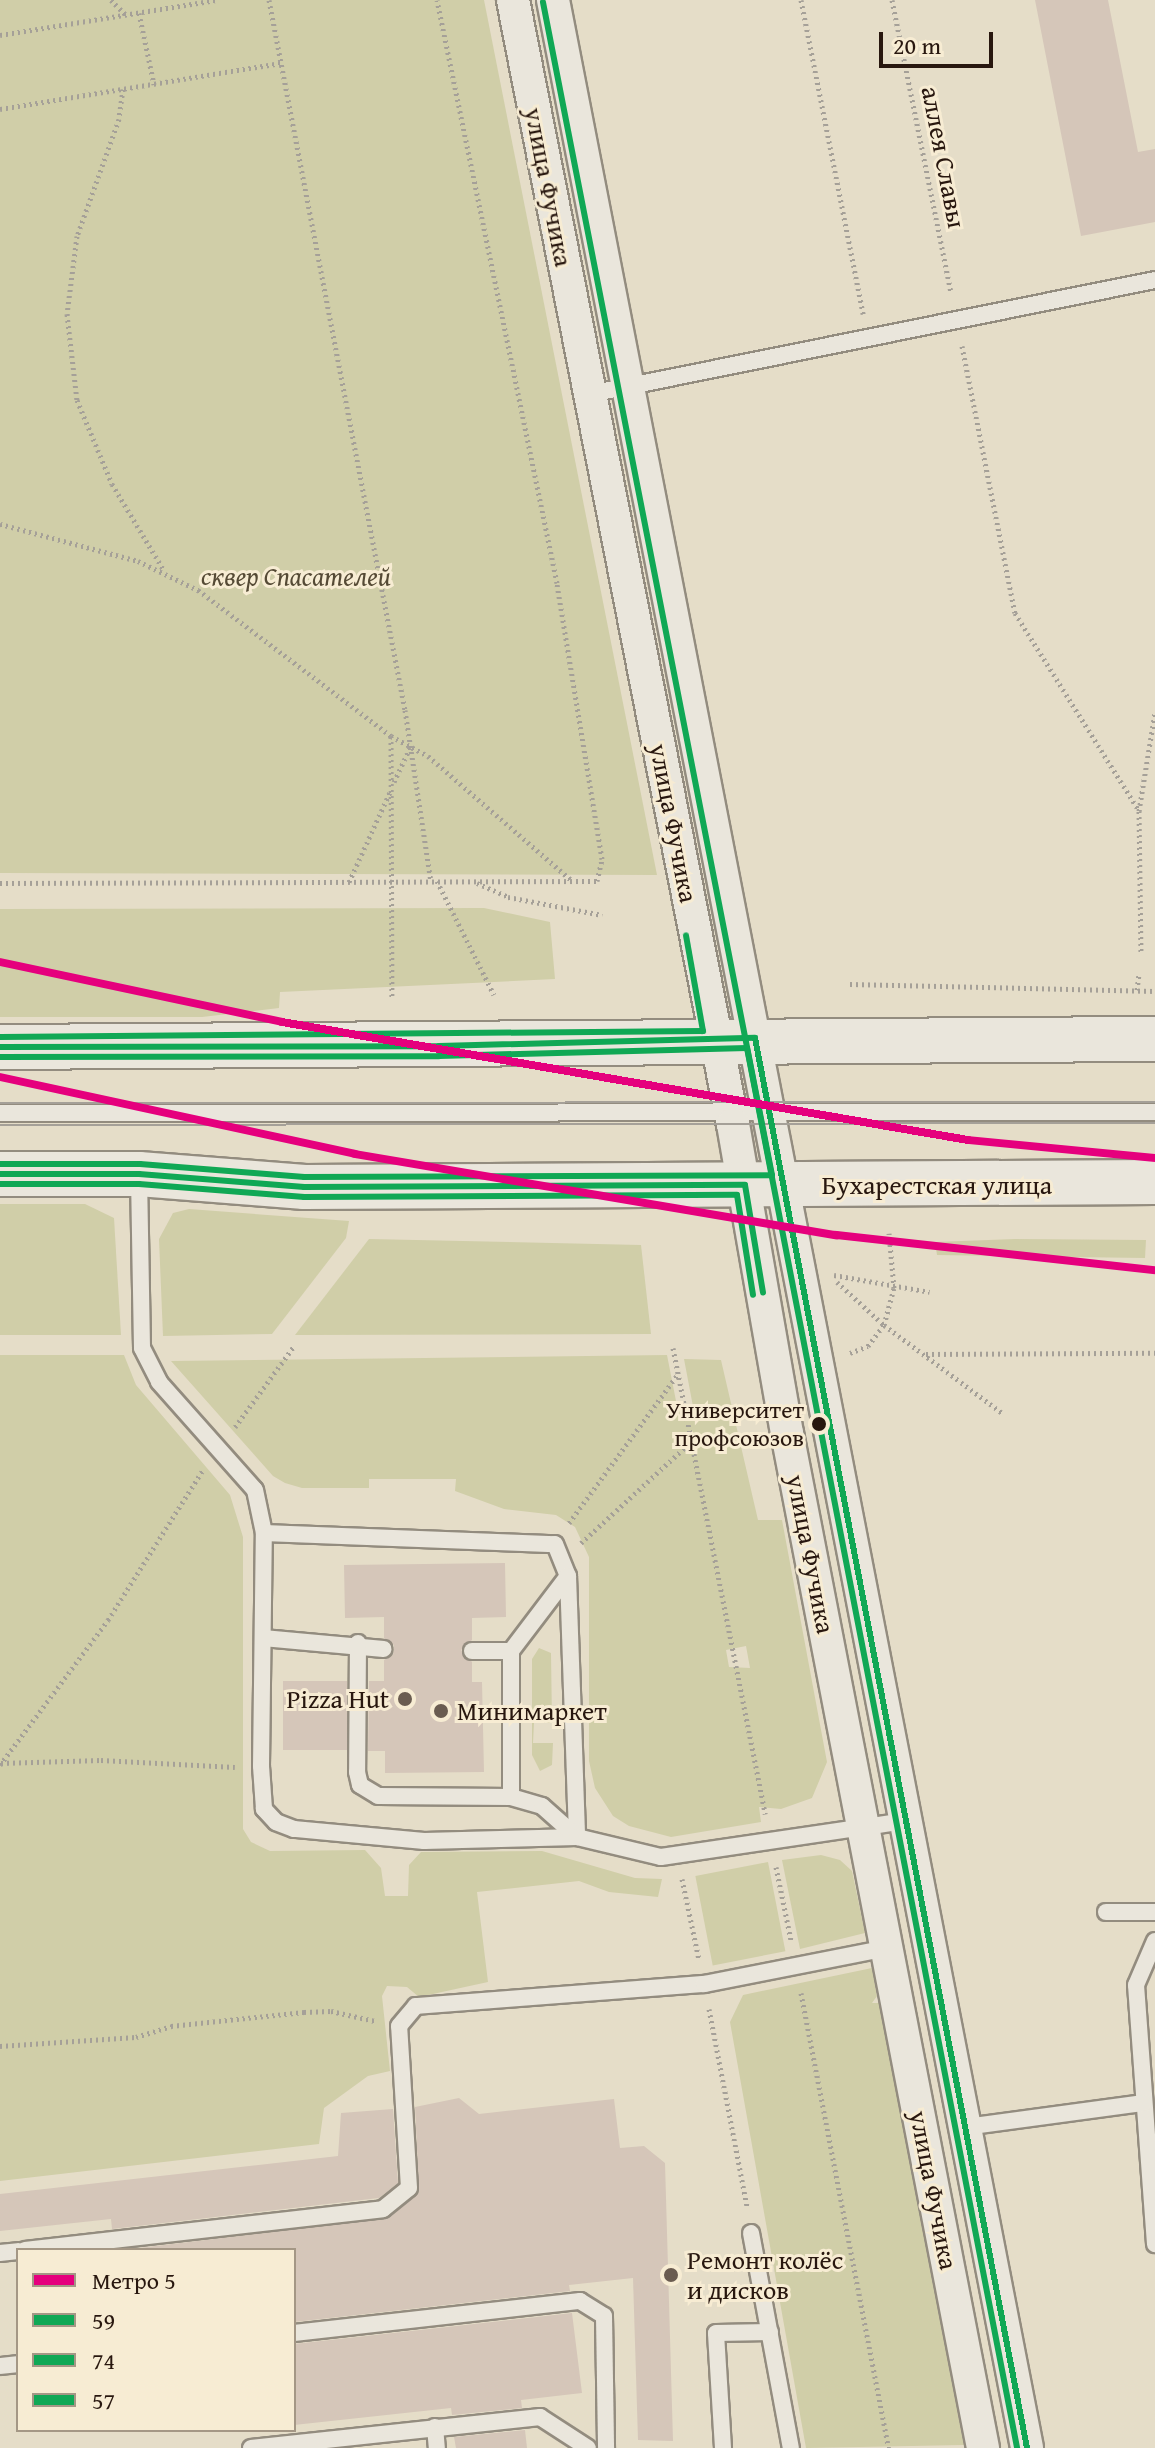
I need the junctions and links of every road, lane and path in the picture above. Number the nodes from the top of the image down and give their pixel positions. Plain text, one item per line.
1 (111, 0) edge
2 (216, 0) edge
3 (269, 0) edge
4 (437, 0) edge
5 (513, 0) edge
6 (553, 0) edge
7 (801, 0) edge
8 (892, 0) edge
9 (139, 13) junction
10 (125, 15) junction
11 (0, 35) edge
12 (281, 63) junction
13 (154, 84) junction
14 (123, 89) junction
15 (0, 109) edge
16 (1155, 280) edge
17 (957, 322) junction
18 (867, 338) junction
19 (629, 386) junction
20 (590, 394) junction
21 (0, 524) edge
22 (163, 570) junction
23 (1155, 712) edge
24 (391, 736) junction
25 (410, 747) junction
26 (392, 787) junction
27 (1139, 811) junction
28 (434, 881) junction
29 (472, 881) junction
30 (571, 881) junction
31 (349, 882) junction
32 (394, 882) junction
33 (0, 883) edge
34 (602, 915) dead end
35 (1141, 953) dead end
36 (1139, 973) dead end
37 (850, 984) dead end
38 (1137, 990) junction
39 (1155, 991) edge
40 (494, 995) dead end
41 (392, 998) dead end
42 (735, 1039) junction
43 (1155, 1039) edge
44 (0, 1047) edge
45 (1155, 1112) edge
46 (0, 1113) edge
47 (731, 1113) junction
48 (770, 1113) junction
49 (0, 1174) edge
50 (139, 1174) junction
51 (1155, 1182) edge
52 (764, 1185) junction
53 (889, 1233) dead end
54 (894, 1288) junction
55 (930, 1292) dead end
56 (884, 1325) junction
57 (294, 1346) dead end
58 (673, 1348) dead end
59 (1155, 1353) edge
60 (926, 1354) junction
61 (845, 1355) dead end
62 (678, 1374) junction
63 (1002, 1413) dead end
64 (692, 1442) junction
65 (218, 1447) junction
66 (566, 1527) dead end
67 (264, 1533) junction
68 (576, 1547) dead end
69 (568, 1576) junction
70 (263, 1638) junction
71 (358, 1643) junction
72 (384, 1649) dead end
73 (472, 1651) dead end
74 (511, 1651) junction
75 (1, 1763) edge
76 (261, 1766) junction
77 (511, 1797) junction
78 (905, 1821) junction
79 (865, 1828) junction
80 (577, 1837) junction
81 (771, 1843) junction
82 (677, 1855) junction
83 (1106, 1912) dead end
84 (1155, 1912) edge
85 (1155, 1941) edge
86 (888, 1948) junction
87 (796, 1965) junction
88 (704, 1984) junction
89 (399, 2026) junction
90 (0, 2046) edge
91 (1143, 2103) junction
92 (965, 2127) junction
93 (751, 2233) joint
94 (1155, 2244) edge
95 (42, 2248) edge
96 (770, 2332) junction
97 (296, 2333) edge
98 (435, 2427) junction
99 (328, 2444) edge
100 (251, 2448) edge
101 (437, 2448) edge
102 (588, 2448) edge
103 (606, 2448) edge
104 (723, 2448) edge
105 (791, 2448) edge
106 (889, 2448) edge
107 (983, 2448) edge
108 (1027, 2448) edge

1 - 10 path
2 - 9 path
3 - 12 path
4 - 30 path
5 - 20 street, улица Фучика
6 - 19 street, улица Фучика
7 - 18 path
8 - 17 path, аллея Славы
9 - 10 path
9 - 13 path
10 - 11 path
12 - 13 path
12 - 25 path
13 - 14 path
14 - 15 path
14 - 22 path
16 - 17 lane
17 - 18 lane
17 - 27 path, аллея Славы
18 - 19 lane
19 - 20 lane
19 - 42 street, улица Фучика
20 - 42 street, улица Фучика
21 - 22 path
22 - 24 path
23 - 27 path
24 - 25 path
24 - 26 path
25 - 26 path
25 - 28 path
25 - 30 path
26 - 31 path
26 - 32 path
27 - 35 path
28 - 29 path
28 - 32 path
28 - 40 path
29 - 30 path
29 - 34 path
31 - 32 path
31 - 33 path
32 - 41 path
36 - 38 path
37 - 38 path
38 - 39 path
42 - 43 main road
42 - 44 main road
42 - 47 street, улица Фучика
42 - 48 street, улица Фучика
45 - 48 lane
46 - 47 lane
47 - 48 lane
47 - 52 street, улица Фучика
48 - 52 street, улица Фучика
49 - 50 main road, Бухарестская улица
50 - 52 main road, Бухарестская улица
50 - 65 lane
51 - 52 main road, Бухарестская улица
52 - 78 street, улица Фучика
52 - 79 street, улица Фучика
53 - 54 path
54 - 55 path
54 - 56 path
54 - 56 path
56 - 60 path
56 - 61 path
57 - 65 path
58 - 62 path
59 - 60 path
60 - 63 path
62 - 64 path
62 - 66 path
64 - 68 path
64 - 81 path
65 - 67 lane
65 - 75 path
67 - 69 lane
67 - 70 lane
69 - 74 lane
69 - 80 lane
70 - 71 lane
70 - 76 lane
71 - 72 lane
71 - 77 lane
73 - 74 lane
74 - 77 lane
75 - 76 path
76 - 80 lane
77 - 80 lane
78 - 79 lane
78 - 92 street, улица Фучика
79 - 81 lane
79 - 86 street, улица Фучика
80 - 82 lane
81 - 82 lane
81 - 87 path
82 - 88 path
83 - 84 lane
85 - 91 lane
86 - 87 lane
86 - 107 street, улица Фучика
87 - 88 lane
87 - 106 path
88 - 89 lane
88 - 93 path
89 - 90 path
89 - 95 lane
91 - 92 lane
91 - 94 lane
92 - 108 street, улица Фучика
93 - 96 lane
96 - 104 lane
96 - 105 lane
97 - 103 lane
98 - 99 lane
98 - 101 lane
98 - 102 lane
99 - 100 lane

